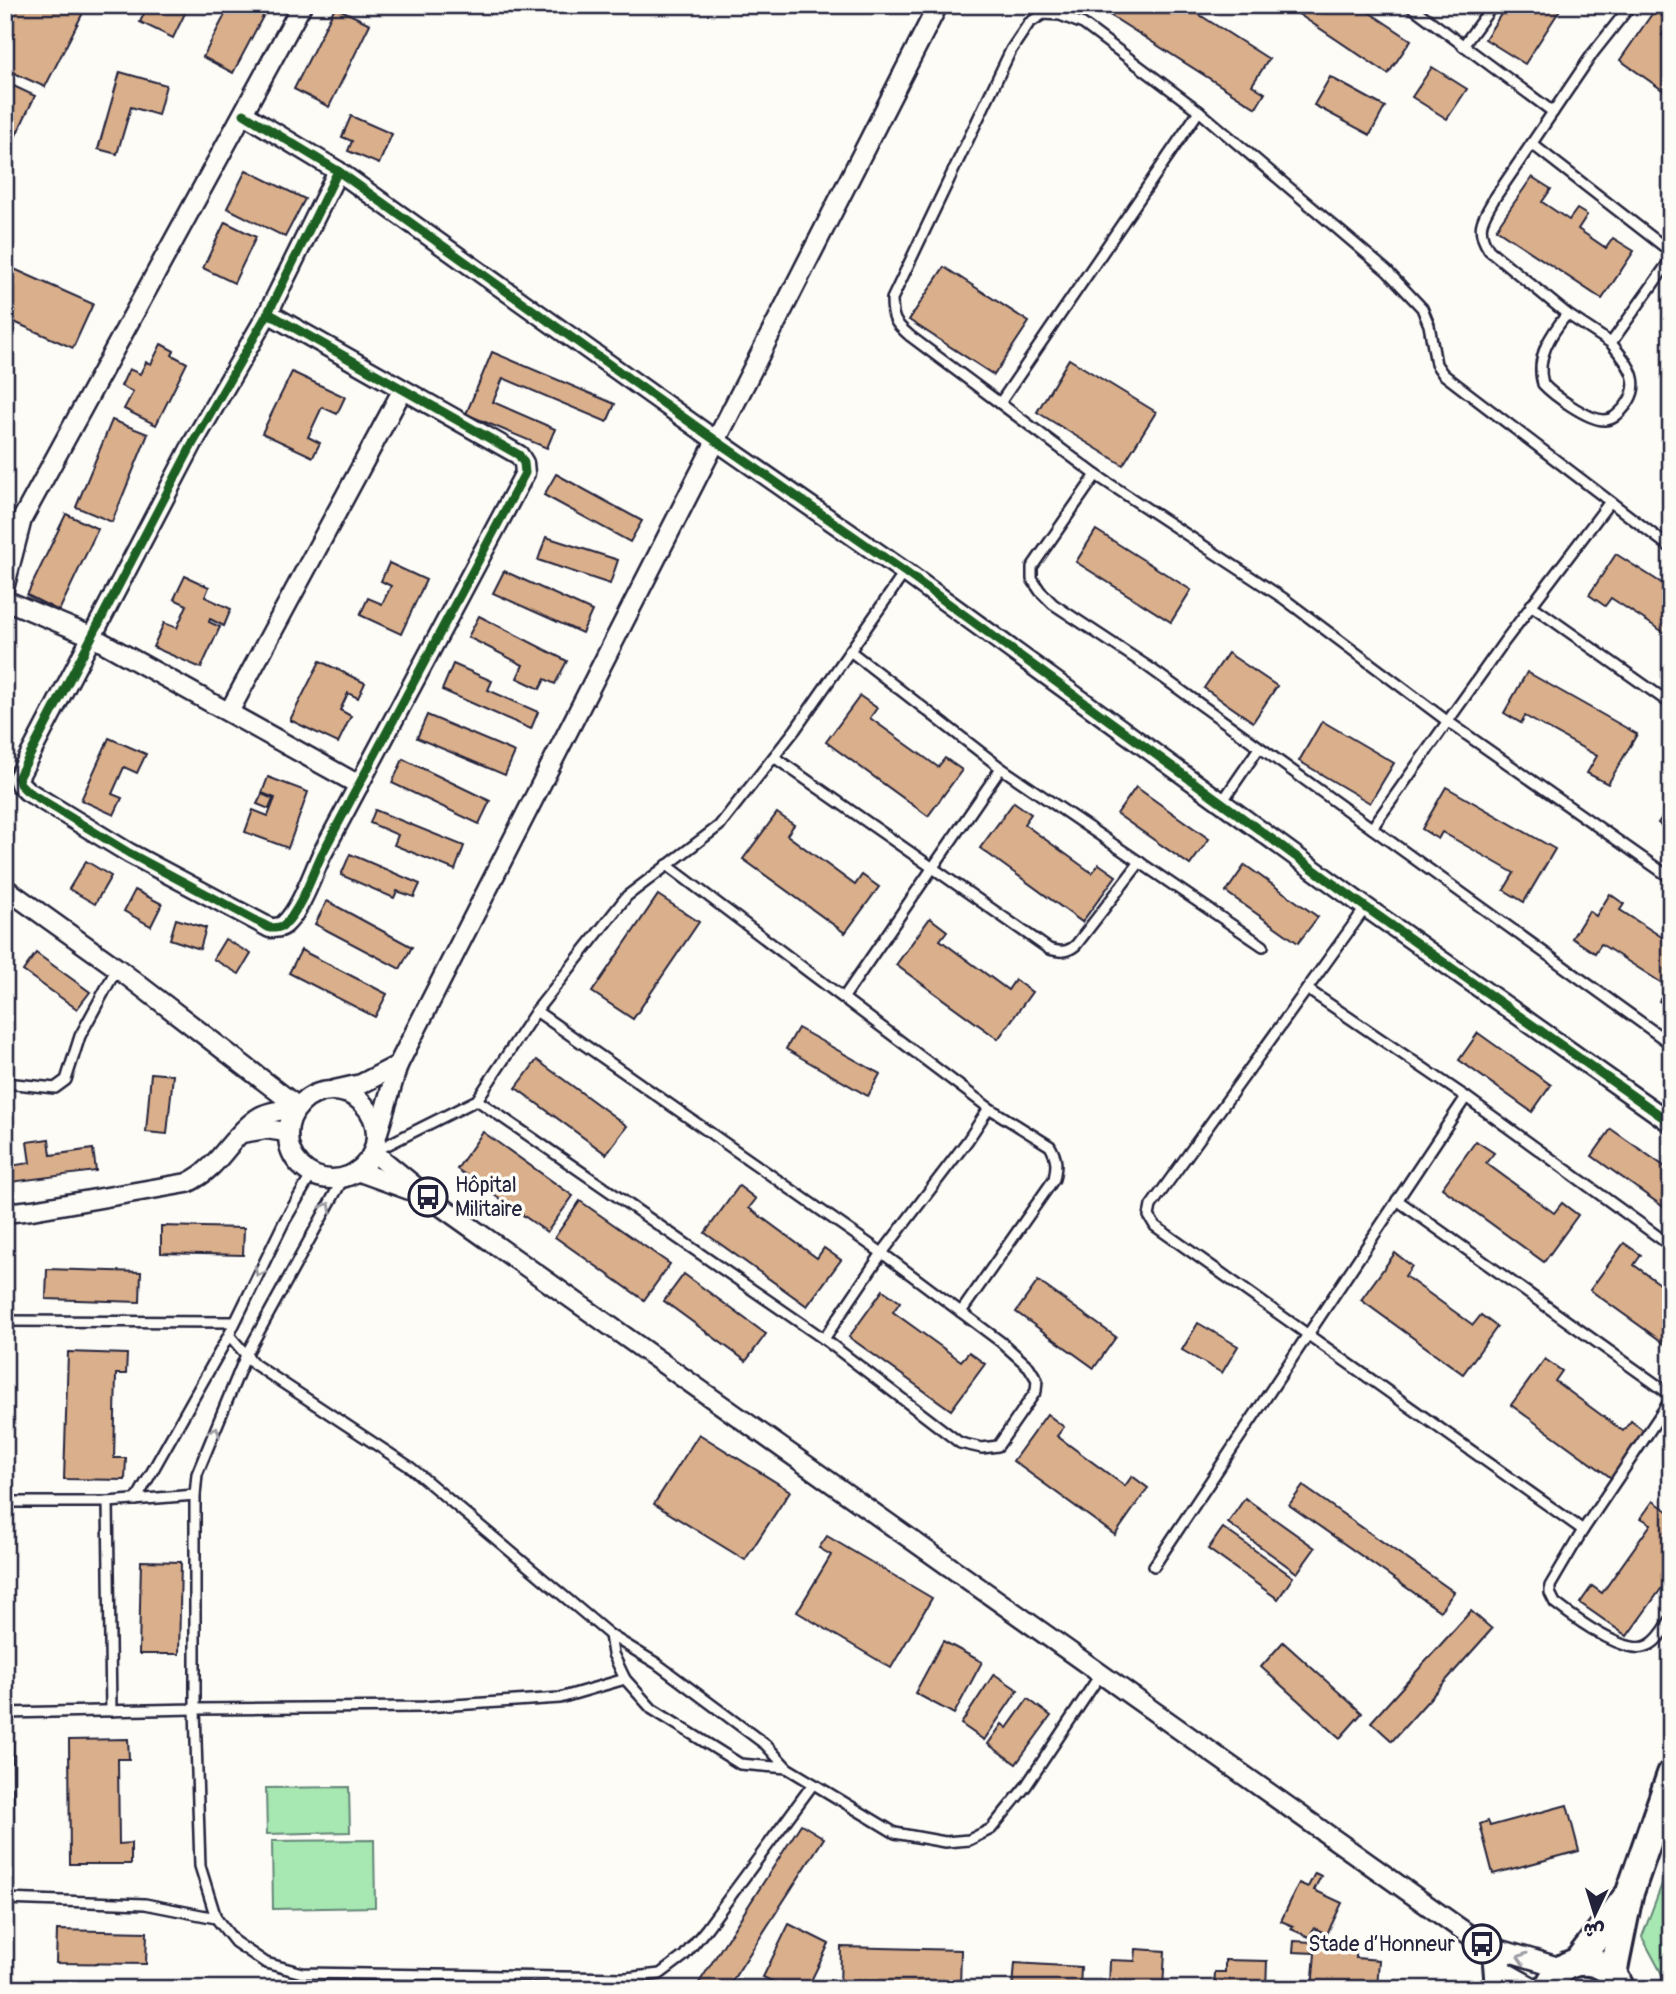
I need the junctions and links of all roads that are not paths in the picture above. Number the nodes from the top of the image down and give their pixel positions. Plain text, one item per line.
1 (302, 5) edge
2 (938, 5) edge
3 (1409, 5) edge
4 (1493, 5) edge
5 (1631, 5) edge
6 (1463, 46) junction
7 (1199, 111) junction
8 (1553, 112) junction
9 (244, 114) junction
10 (1532, 144) junction
11 (338, 171) junction
12 (1671, 251) edge
13 (1671, 259) edge
14 (268, 313) junction
15 (1567, 314) junction
16 (1611, 343) junction
17 (402, 391) junction
18 (1000, 403) junction
19 (715, 440) junction
20 (1096, 475) junction
21 (1609, 503) junction
22 (13, 524) edge
23 (1671, 548) edge
24 (905, 572) junction
25 (5, 585) edge
26 (5, 600) edge
27 (1531, 605) junction
28 (91, 636) junction
29 (850, 651) junction
30 (1670, 703) edge
31 (229, 712) junction
32 (1447, 721) junction
33 (1259, 748) junction
34 (774, 757) junction
35 (1001, 768) junction
36 (359, 785) junction
37 (1222, 802) junction
38 (1372, 828) junction
39 (1140, 862) junction
40 (667, 865) junction
41 (932, 869) junction
42 (1671, 878) edge
43 (5, 888) edge
44 (1366, 907) junction
45 (1263, 946) dead end
46 (117, 968) junction
47 (1307, 989) junction
48 (844, 997) junction
49 (536, 1012) junction
50 (1671, 1044) edge
51 (398, 1065) junction
52 (5, 1083) edge
53 (326, 1091) junction
54 (1465, 1097) junction
55 (477, 1100) junction
56 (298, 1107) junction
57 (989, 1108) junction
58 (1671, 1123) edge
59 (242, 1133) junction
60 (288, 1135) junction
61 (374, 1146) junction
62 (312, 1174) junction
63 (351, 1174) junction
64 (428, 1197) junction
65 (1397, 1200) junction
66 (5, 1213) edge
67 (1671, 1245) edge
68 (882, 1253) junction
69 (961, 1312) junction
70 (5, 1321) edge
71 (234, 1322) junction
72 (229, 1335) junction
73 (1307, 1335) junction
74 (824, 1339) junction
75 (246, 1355) junction
76 (1671, 1397) edge
77 (195, 1495) junction
78 (136, 1500) junction
79 (5, 1502) edge
80 (108, 1502) junction
81 (1583, 1530) junction
82 (1154, 1566) dead end
83 (1671, 1619) edge
84 (610, 1635) junction
85 (1100, 1675) junction
86 (625, 1679) junction
87 (195, 1709) junction
88 (111, 1711) junction
89 (6, 1713) edge
90 (787, 1768) junction
91 (1671, 1774) edge
92 (813, 1784) junction
93 (1629, 1895) junction
94 (6, 1899) edge
95 (216, 1918) junction
96 (1490, 1953) junction
97 (1562, 1973) edge
98 (1617, 1981) edge
99 (1499, 1989) edge
100 (1536, 1989) edge

1 - 9 street
2 - 19 street
3 - 6 lane
4 - 6 lane
5 - 8 lane
6 - 8 lane
7 - 18 lane
7 - 18 lane
7 - 21 lane
8 - 10 lane
9 - 11 street
9 - 22 street
10 - 12 lane
10 - 15 lane
11 - 14 street
11 - 19 street
13 - 16 lane
14 - 17 street
14 - 28 street
15 - 16 lane
15 - 16 lane
17 - 31 street
17 - 36 street
18 - 20 lane
19 - 24 street
19 - 51 street
20 - 32 lane
20 - 33 lane
21 - 23 lane
21 - 27 lane
22 - 25 street
24 - 29 lane
24 - 37 street
26 - 28 street
27 - 30 lane
27 - 32 lane
28 - 31 street
28 - 36 street
29 - 34 lane
29 - 35 lane
31 - 36 street
32 - 38 lane
32 - 42 lane
33 - 37 lane
33 - 38 lane
34 - 40 lane
34 - 41 lane
35 - 39 lane
35 - 41 lane
37 - 44 street
38 - 50 lane
39 - 41 lane
39 - 45 lane
40 - 48 lane
40 - 49 lane
41 - 48 lane
43 - 46 street
44 - 47 lane
44 - 58 street
46 - 52 lane
46 - 56 street
47 - 54 lane
47 - 73 lane
48 - 57 lane
49 - 55 lane
49 - 68 lane
51 - 53 street
51 - 61 street
53 - 56 street
53 - 61 street
54 - 65 lane
54 - 67 lane
55 - 61 lane
55 - 74 lane
56 - 59 street
56 - 60 street
57 - 68 lane
57 - 69 lane
59 - 60 street
59 - 66 street
60 - 62 street
61 - 63 street
61 - 64 street
62 - 63 street
62 -> 71 lane
63 - 64 street
75 -> 63 lane
64 - 85 street
65 - 73 lane
65 - 76 lane
68 - 69 lane
68 - 74 lane
69 - 74 lane
70 - 71 lane
71 - 72 lane
72 - 75 lane
72 - 78 lane
73 - 81 lane
73 - 82 lane
77 -> 75 lane
75 - 84 lane
76 - 81 lane
77 - 78 lane
77 - 87 lane
78 - 80 lane
79 - 80 lane
80 - 88 lane
81 - 83 lane
84 - 86 lane
84 - 90 lane
85 - 92 lane
85 - 96 street
86 - 87 lane
86 - 90 lane
87 - 88 lane
87 - 95 lane
88 - 89 lane
89 - 94 lane
90 - 92 lane
91 - 93 main road
92 - 95 lane
93 - 97 main road
93 - 98 main road
94 - 95 lane
97 -> 96 street
96 - 99 main road
96 - 100 street
97 - 98 main road

